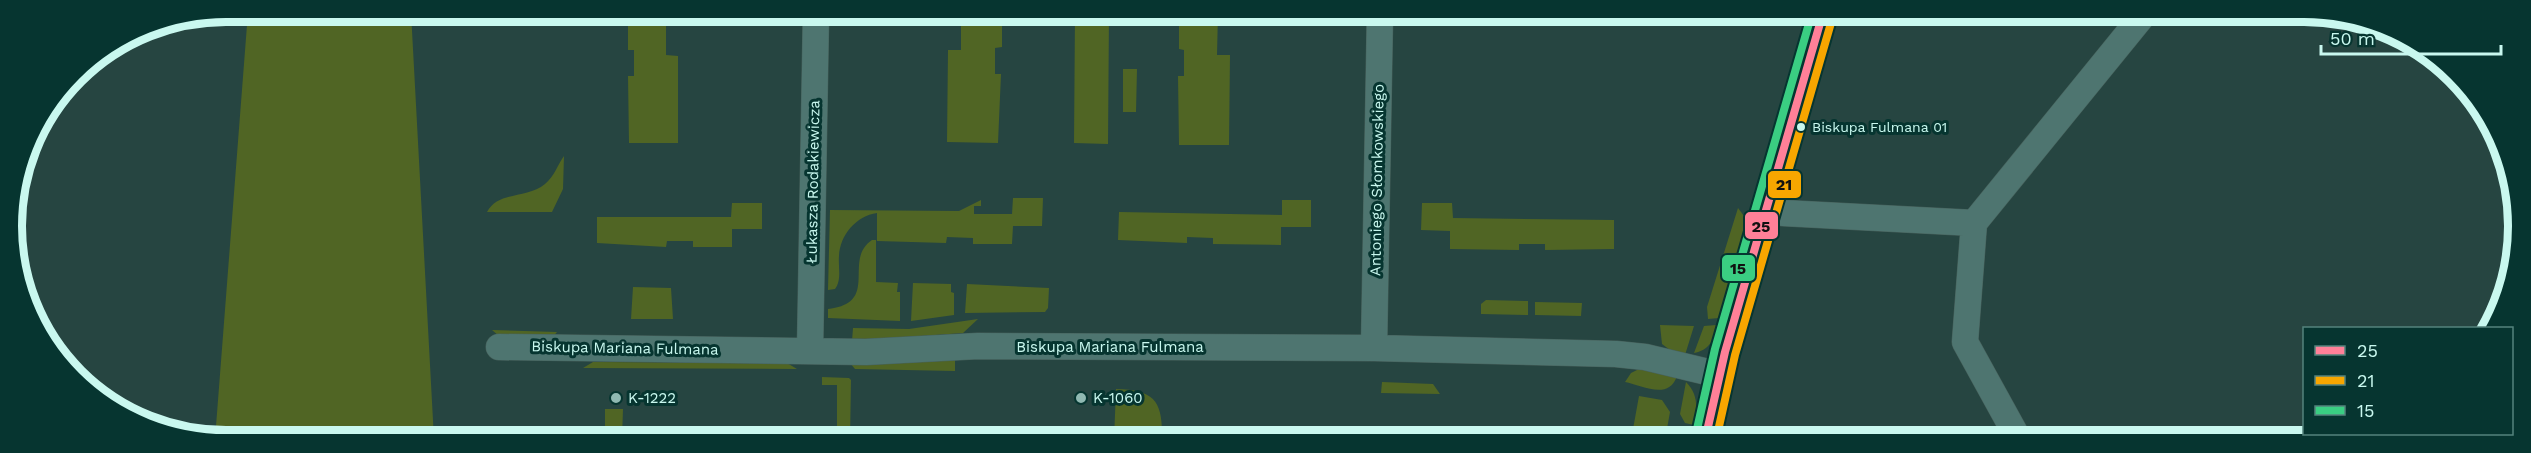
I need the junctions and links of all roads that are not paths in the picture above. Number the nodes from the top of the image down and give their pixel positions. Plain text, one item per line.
1 (816, 23) edge
2 (1380, 23) edge
3 (1820, 23) edge
4 (2137, 23) edge
5 (1767, 207) junction
6 (1974, 223) junction
7 (499, 346) dead end
8 (1374, 348) junction
9 (810, 351) junction
10 (1720, 375) junction
11 (1707, 430) edge
12 (2013, 430) edge

1 - 9 street, Łukasza Rodakiewicza
2 - 8 street, Antoniego Słomkowskiego
3 - 5 street
4 - 6 street
5 - 6 street
5 - 10 street
6 - 12 street
7 - 9 street, Biskupa Mariana Fulmana
8 - 9 street, Biskupa Mariana Fulmana
8 - 10 street, Biskupa Mariana Fulmana
10 - 11 street

